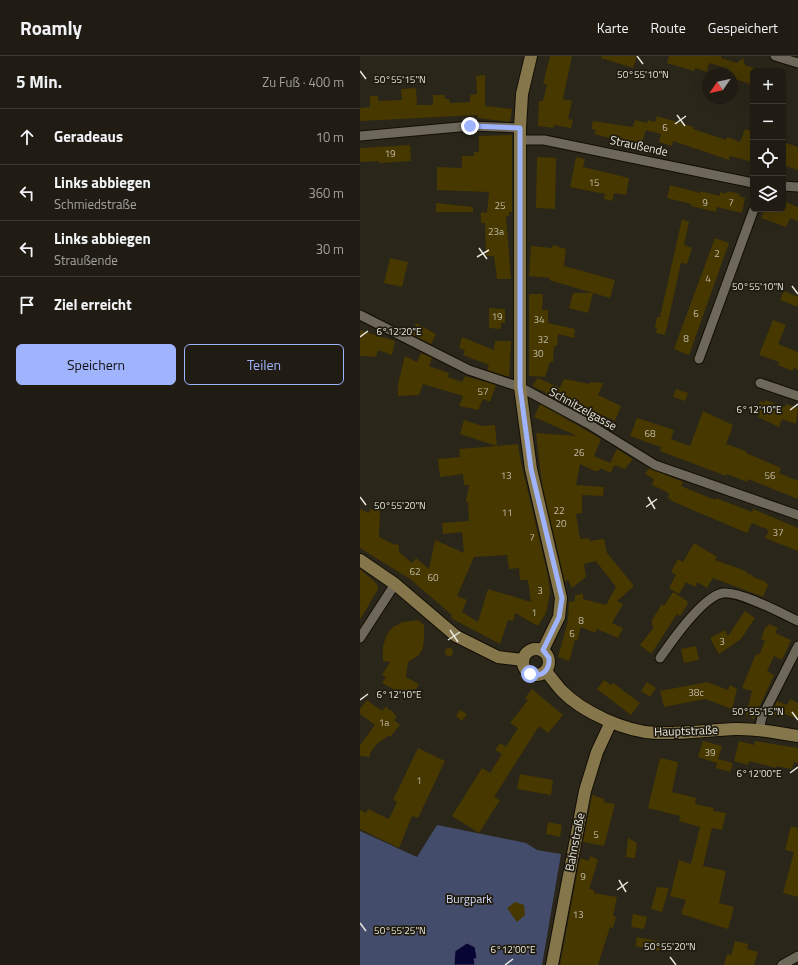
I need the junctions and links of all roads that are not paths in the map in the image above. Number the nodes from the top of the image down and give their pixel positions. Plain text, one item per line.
1 (531, 56) edge
2 (775, 56) edge
3 (798, 63) edge
4 (520, 128) junction
5 (360, 136) edge
6 (520, 140) junction
7 (750, 182) edge
8 (786, 186) edge
9 (798, 187) edge
10 (753, 212) edge
11 (360, 316) edge
12 (700, 359) dead end
13 (760, 383) dead end
14 (520, 387) junction
15 (798, 396) edge
16 (798, 515) edge
17 (360, 560) edge
18 (396, 584) junction
19 (798, 621) edge
20 (360, 638) edge
21 (798, 646) edge
22 (543, 650) junction
23 (660, 658) dead end
24 (523, 660) junction
25 (546, 671) junction
26 (610, 722) junction
27 (759, 730) junction
28 (798, 736) edge
29 (798, 956) edge
30 (552, 965) edge
31 (782, 965) edge

1 - 4 street
2 - 3 street
4 - 5 street
4 - 6 street
6 - 7 street, Straußende
6 - 14 street
8 - 9 street
10 - 12 street
11 - 14 street, Schnitzelgasse
13 - 15 street
14 - 16 street, Schnitzelgasse
14 - 22 street
17 - 18 street
18 - 20 street
18 - 24 street
19 - 23 street
21 - 27 street
22 - 24 street
22 - 25 street
24 - 25 street
25 - 26 street, Hauptstraße
26 - 27 street, Hauptstraße
26 - 30 street, Bahnstraße
27 - 28 street, Hauptstraße
29 - 31 street

